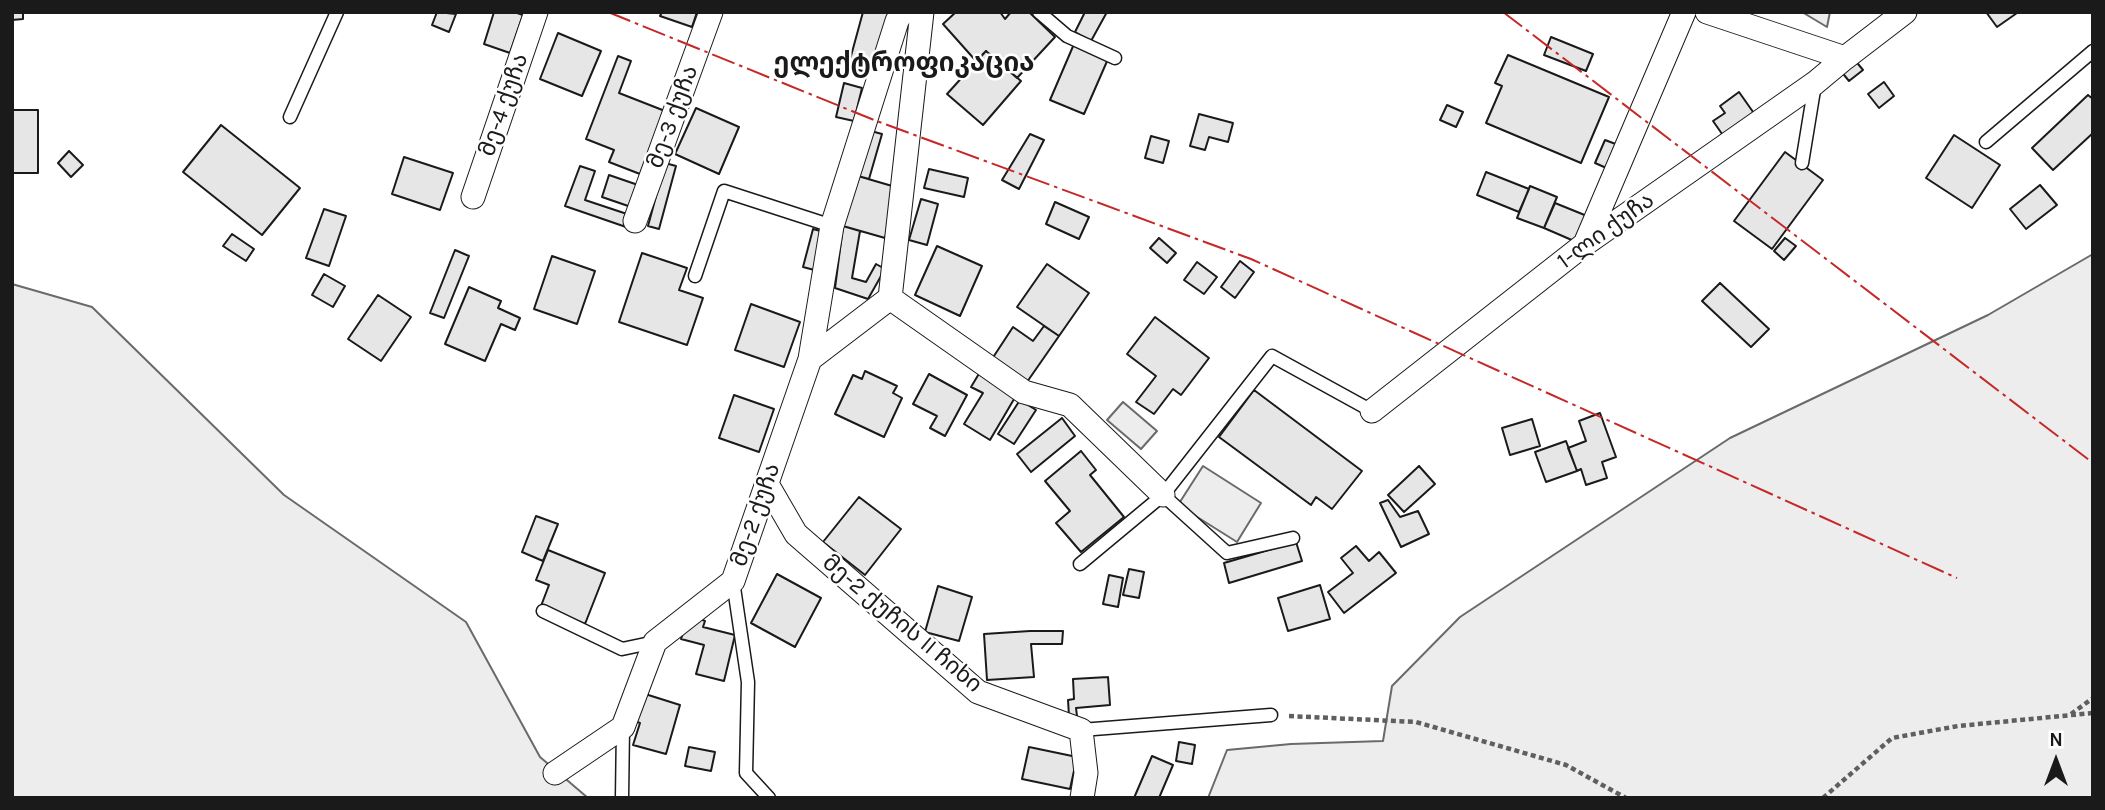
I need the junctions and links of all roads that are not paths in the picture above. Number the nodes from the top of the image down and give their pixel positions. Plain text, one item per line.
1 (337, 12) edge
2 (536, 12) edge
3 (711, 12) edge
4 (902, 12) edge
5 (922, 12) edge
6 (1039, 12) edge
7 (1684, 12) edge
8 (1707, 12) edge
9 (1905, 12) edge
10 (2093, 51) edge
11 (1115, 58) dead end
12 (1845, 58) junction
13 (1815, 83) junction
14 (290, 117) dead end
15 (1986, 142) dead end
16 (1802, 163) dead end
17 (473, 198) dead end
18 (635, 221) dead end
19 (832, 226) junction
20 (1586, 244) junction
21 (695, 276) dead end
22 (890, 298) junction
23 (810, 359) junction
24 (1372, 411) joint
25 (767, 484) junction
26 (1163, 495) junction
27 (1293, 538) dead end
28 (1080, 564) dead end
29 (733, 581) junction
30 (543, 611) dead end
31 (655, 642) junction
32 (1271, 715) road end
33 (623, 727) junction
34 (1081, 730) junction
35 (555, 773) dead end
36 (622, 798) edge
37 (769, 798) edge
38 (1082, 798) edge

1 - 14 lane
2 - 17 street, მე-4 ქუჩა
3 - 18 street, მე-3 ქუჩა
4 - 19 street, მე-2 ქუჩა
5 - 22 street
6 - 11 lane
7 - 20 street
8 - 12 street
9 - 12 street, 1-ლი ქუჩა
10 - 15 lane
12 - 13 street, 1-ლი ქუჩა
13 - 16 lane
13 - 20 street, 1-ლი ქუჩა
19 - 21 lane
19 - 23 street, მე-2 ქუჩა
20 - 24 street, 1-ლი ქუჩა
22 - 23 street
22 - 26 street
23 - 25 street, მე-2 ქუჩა
24 - 26 lane
25 - 29 street, მე-2 ქუჩა
25 - 34 street, მე-2 ქუჩის II ჩიხი
26 - 27 lane
26 - 28 lane
29 - 31 street, მე-2 ქუჩა
29 - 37 lane
30 - 31 lane, მე-2 ქუჩა
31 - 33 street
32 - 34 lane
33 - 35 street
33 - 36 lane
34 - 38 street

